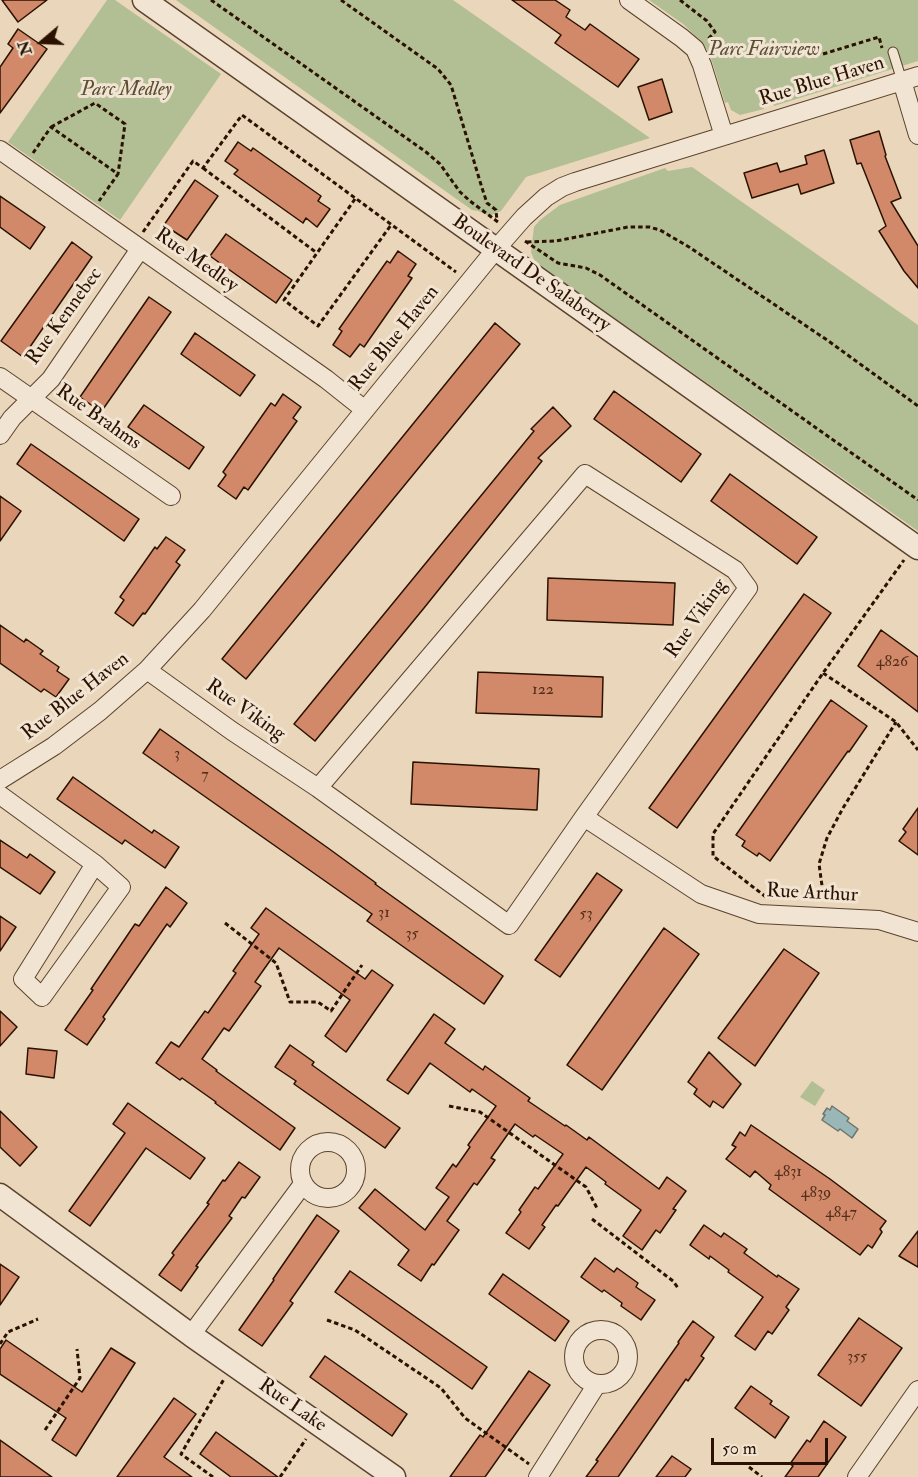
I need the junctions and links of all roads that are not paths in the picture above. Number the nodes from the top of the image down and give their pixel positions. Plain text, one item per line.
1 (144, 0) edge
2 (629, 0) edge
3 (888, 53) road end
4 (910, 79) edge
5 (918, 135) edge
6 (724, 136) junction
7 (0, 150) edge
8 (140, 242) junction
9 (496, 249) junction
10 (0, 377) edge
11 (31, 398) junction
12 (365, 410) junction
13 (0, 435) edge
14 (171, 496) dead end
15 (912, 552) edge
16 (147, 670) junction
17 (0, 780) edge
18 (318, 788) junction
19 (0, 795) edge
20 (584, 817) junction
21 (95, 864) junction
22 (918, 932) edge
23 (303, 1184) dead end
24 (0, 1195) edge
25 (191, 1335) junction
26 (597, 1384) dead end
27 (918, 1390) edge
28 (539, 1475) edge
29 (394, 1477) edge
30 (857, 1477) edge

1 - 9 street, Boulevard De Salaberry
2 - 6 street
3 - 4 lane
4 - 5 street
4 - 6 street, Rue Blue Haven
6 - 9 street, Rue Blue Haven
7 - 8 street, Rue Medley
8 - 11 street, Rue Kennebec
8 - 12 street, Rue Medley
9 - 12 street, Rue Blue Haven
9 - 15 street, Boulevard De Salaberry
10 - 11 street, Rue Brahms
11 - 13 street, Rue Kennebec
11 - 14 street, Rue Brahms
12 - 16 street, Rue Blue Haven
16 - 17 street, Rue Blue Haven
16 - 18 street, Rue Viking
18 - 20 street, Rue Viking
18 - 20 street, Rue Viking
19 - 21 street
20 - 22 street, Rue Arthur
21 - 21 street
23 - 25 street
24 - 25 street, Rue Lake
25 - 29 street, Rue Lake
26 - 28 street
27 - 30 street

